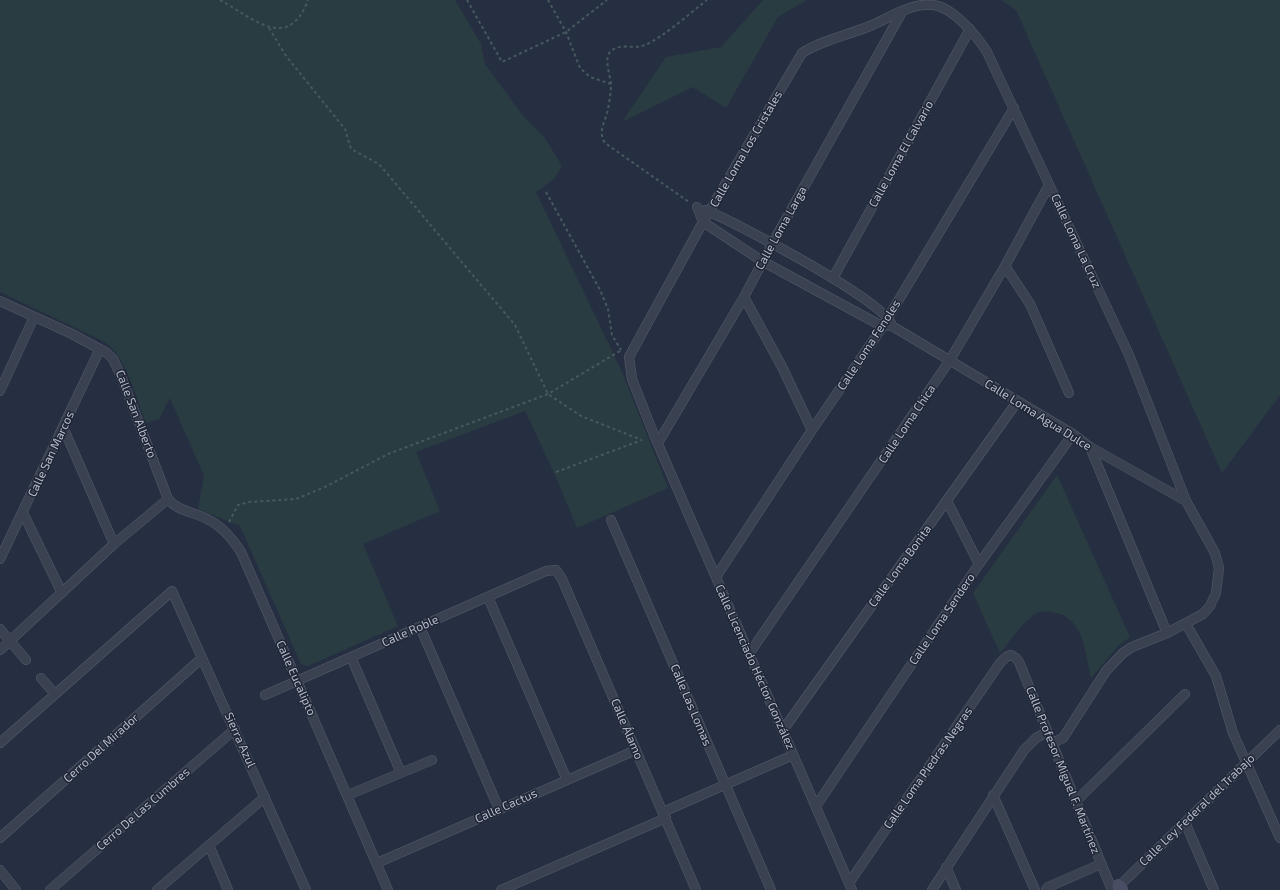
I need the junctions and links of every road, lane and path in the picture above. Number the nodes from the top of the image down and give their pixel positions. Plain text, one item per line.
1 (220, 0) edge
2 (308, 0) edge
3 (467, 0) edge
4 (548, 0) edge
5 (607, 0) edge
6 (707, 0) edge
7 (934, 5) joint
8 (902, 12) junction
9 (269, 28) junction
10 (970, 29) junction
11 (566, 32) junction
12 (611, 84) junction
13 (1014, 108) junction
14 (1049, 185) junction
15 (546, 192) dead end
16 (696, 208) junction
17 (709, 212) junction
18 (703, 222) junction
19 (772, 244) junction
20 (762, 261) junction
21 (1005, 266) junction
22 (832, 278) junction
23 (744, 297) junction
24 (0, 302) edge
25 (34, 317) junction
26 (890, 322) junction
27 (883, 326) junction
28 (100, 349) junction
29 (621, 350) junction
30 (629, 357) junction
31 (950, 360) junction
32 (0, 391) edge
33 (1069, 393) dead end
34 (548, 394) junction
35 (1017, 402) junction
36 (63, 427) junction
37 (812, 430) junction
38 (1073, 434) junction
39 (656, 439) junction
40 (642, 440) junction
41 (1090, 447) junction
42 (556, 472) dead end
43 (168, 499) junction
44 (1186, 500) junction
45 (947, 501) junction
46 (23, 513) junction
47 (611, 520) dead end
48 (226, 531) junction
49 (114, 544) junction
50 (0, 559) edge
51 (979, 564) junction
52 (556, 570) joint
53 (716, 577) junction
54 (62, 593) junction
55 (488, 597) junction
56 (1186, 624) junction
57 (420, 627) junction
58 (0, 629) edge
59 (1167, 633) junction
60 (10, 641) junction
61 (0, 650) edge
62 (750, 654) junction
63 (1009, 655) joint
64 (351, 657) junction
65 (202, 658) junction
66 (26, 660) dead end
67 (41, 678) dead end
68 (297, 681) junction
69 (55, 694) junction
70 (1184, 694) dead end
71 (265, 695) dead end
72 (235, 729) junction
73 (782, 730) junction
74 (1280, 730) edge
75 (1048, 732) junction
76 (0, 743) edge
77 (1052, 743) junction
78 (636, 750) junction
79 (793, 755) junction
80 (432, 760) dead end
81 (1246, 762) junction
82 (401, 773) junction
83 (567, 780) junction
84 (726, 785) junction
85 (348, 795) junction
86 (993, 795) junction
87 (265, 797) junction
88 (1076, 801) junction
89 (816, 806) junction
90 (499, 809) junction
91 (664, 815) junction
92 (1185, 822) junction
93 (0, 838) edge
94 (1280, 838) edge
95 (209, 845) junction
96 (377, 863) junction
97 (1101, 864) junction
98 (946, 867) junction
99 (0, 870) edge
100 (850, 886) edge
101 (693, 889) edge
102 (1117, 889) edge
103 (16, 890) edge
104 (50, 890) edge
105 (157, 890) edge
106 (228, 890) edge
107 (306, 890) edge
108 (388, 890) edge
109 (501, 890) edge
110 (771, 890) edge
111 (932, 890) edge
112 (956, 890) edge
113 (1036, 890) edge
114 (1046, 890) edge
115 (1214, 890) edge

1 - 9 path
2 - 9 path
3 - 11 path
4 - 11 path
5 - 11 path
6 - 12 path
7 - 8 street, Calle Loma Los Cristales
7 - 10 street, Calle Loma La Cruz
8 - 17 street, Calle Loma Los Cristales
8 - 19 street, Calle Loma Larga
9 - 34 path
10 - 13 street, Calle Loma La Cruz
10 - 22 street, Calle Loma El Calvario
11 - 12 path
12 - 16 path
13 - 14 street, Calle Loma La Cruz
13 - 26 street, Calle Loma Fenoles
14 - 21 street, Calle Loma Chica
14 - 44 street, Calle Loma La Cruz
15 - 29 path
16 - 17 street, Calle Loma Agua Dulce
16 - 18 street
17 - 18 street, Calle Loma Los Cristales
17 - 19 street, Calle Loma Agua Dulce
18 - 20 street
18 - 30 street, Calle Loma Los Cristales
19 - 20 street, Calle Loma Larga
19 - 22 street, Calle Loma Agua Dulce
20 - 23 street, Calle Loma Larga
20 - 27 street
21 - 31 street, Calle Loma Chica
21 - 33 street
22 - 26 street, Calle Loma Agua Dulce
23 - 37 street
23 - 39 street, Calle Loma Larga
24 - 25 street, Calle San Alberto
25 - 28 street, Calle San Alberto
25 - 32 street
26 - 27 street, Calle Loma Fenoles
26 - 31 street, Calle Loma Agua Dulce
27 - 37 street, Calle Loma Fenoles
28 - 36 street, Calle San Marcos
28 - 43 street, Calle San Alberto
29 - 30 path
29 - 34 path
30 - 39 street, Calle Licenciado Héctor González
31 - 35 street, Calle Loma Agua Dulce
31 - 62 street, Calle Loma Chica
34 - 40 path
34 - 48 path
35 - 38 street, Calle Loma Agua Dulce
35 - 45 street, Calle Loma Bonita
36 - 46 street, Calle San Marcos
36 - 49 street
37 - 53 street, Calle Loma Fenoles
38 - 41 street, Calle Loma Agua Dulce
38 - 51 street, Calle Loma Sendero
39 - 40 path
39 - 53 street, Calle Licenciado Héctor González
40 - 42 path
41 - 44 street, Calle Loma Agua Dulce
41 - 59 street
43 - 48 street, Calle Eucalipto
43 - 49 street
44 - 56 street, Calle Loma La Cruz
45 - 51 street
45 - 73 street, Calle Loma Bonita
46 - 50 street, Calle San Marcos
46 - 54 street
47 - 84 street, Calle Las Lomas
48 - 68 street, Calle Eucalipto
49 - 54 street
51 - 89 street, Calle Loma Sendero
52 - 55 street, Calle Roble
52 - 78 street, Calle Álamo
53 - 62 street, Calle Licenciado Héctor González
54 - 60 street
55 - 57 street, Calle Roble
55 - 83 street
56 - 59 street, Calle Loma La Cruz
56 - 81 street
57 - 64 street, Calle Roble
57 - 90 street
58 - 60 street
59 - 77 street, Calle Loma La Cruz
60 - 61 street
60 - 66 street
62 - 73 street, Calle Licenciado Héctor González
63 - 75 street, Calle Profesor Miguel F. Martínez
63 - 100 street, Calle Loma Piedras Negras
64 - 68 street, Calle Roble
64 - 82 street
65 - 69 street, Sierra Azul
65 - 72 street, Sierra Azul
65 - 93 street, Cerro Del Mirador
67 - 69 street
68 - 71 street, Calle Roble
68 - 85 street, Calle Eucalipto
69 - 76 street
70 - 88 street
72 - 87 street, Sierra Azul
72 - 104 street, Cerro De Las Cumbres
73 - 79 street, Calle Licenciado Héctor González
74 - 81 street, Calle Ley Federal del Trabajo
75 - 77 street, Calle Profesor Miguel F. Martínez
75 - 86 street
77 - 88 street, Calle Profesor Miguel F. Martínez
78 - 83 street, Calle Cactus
78 - 91 street, Calle Álamo
79 - 84 street
79 - 89 street, Calle Licenciado Héctor González
80 - 82 street
81 - 92 street, Calle Ley Federal del Trabajo
81 - 94 street
82 - 85 street
83 - 90 street, Calle Cactus
84 - 91 street
84 - 110 street, Calle Las Lomas
85 - 96 street, Calle Eucalipto
86 - 98 street
86 - 113 street
87 - 95 street
87 - 107 street, Sierra Azul
88 - 97 street, Calle Profesor Miguel F. Martínez
89 - 100 street, Calle Licenciado Héctor González
90 - 96 street, Calle Cactus
91 - 101 street, Calle Álamo
91 - 109 street
92 - 102 street, Calle Ley Federal del Trabajo
92 - 115 street
95 - 105 street
95 - 106 street
96 - 108 street, Calle Eucalipto
97 - 102 street, Calle Profesor Miguel F. Martínez
97 - 114 street
98 - 111 street
98 - 112 street
99 - 103 street

